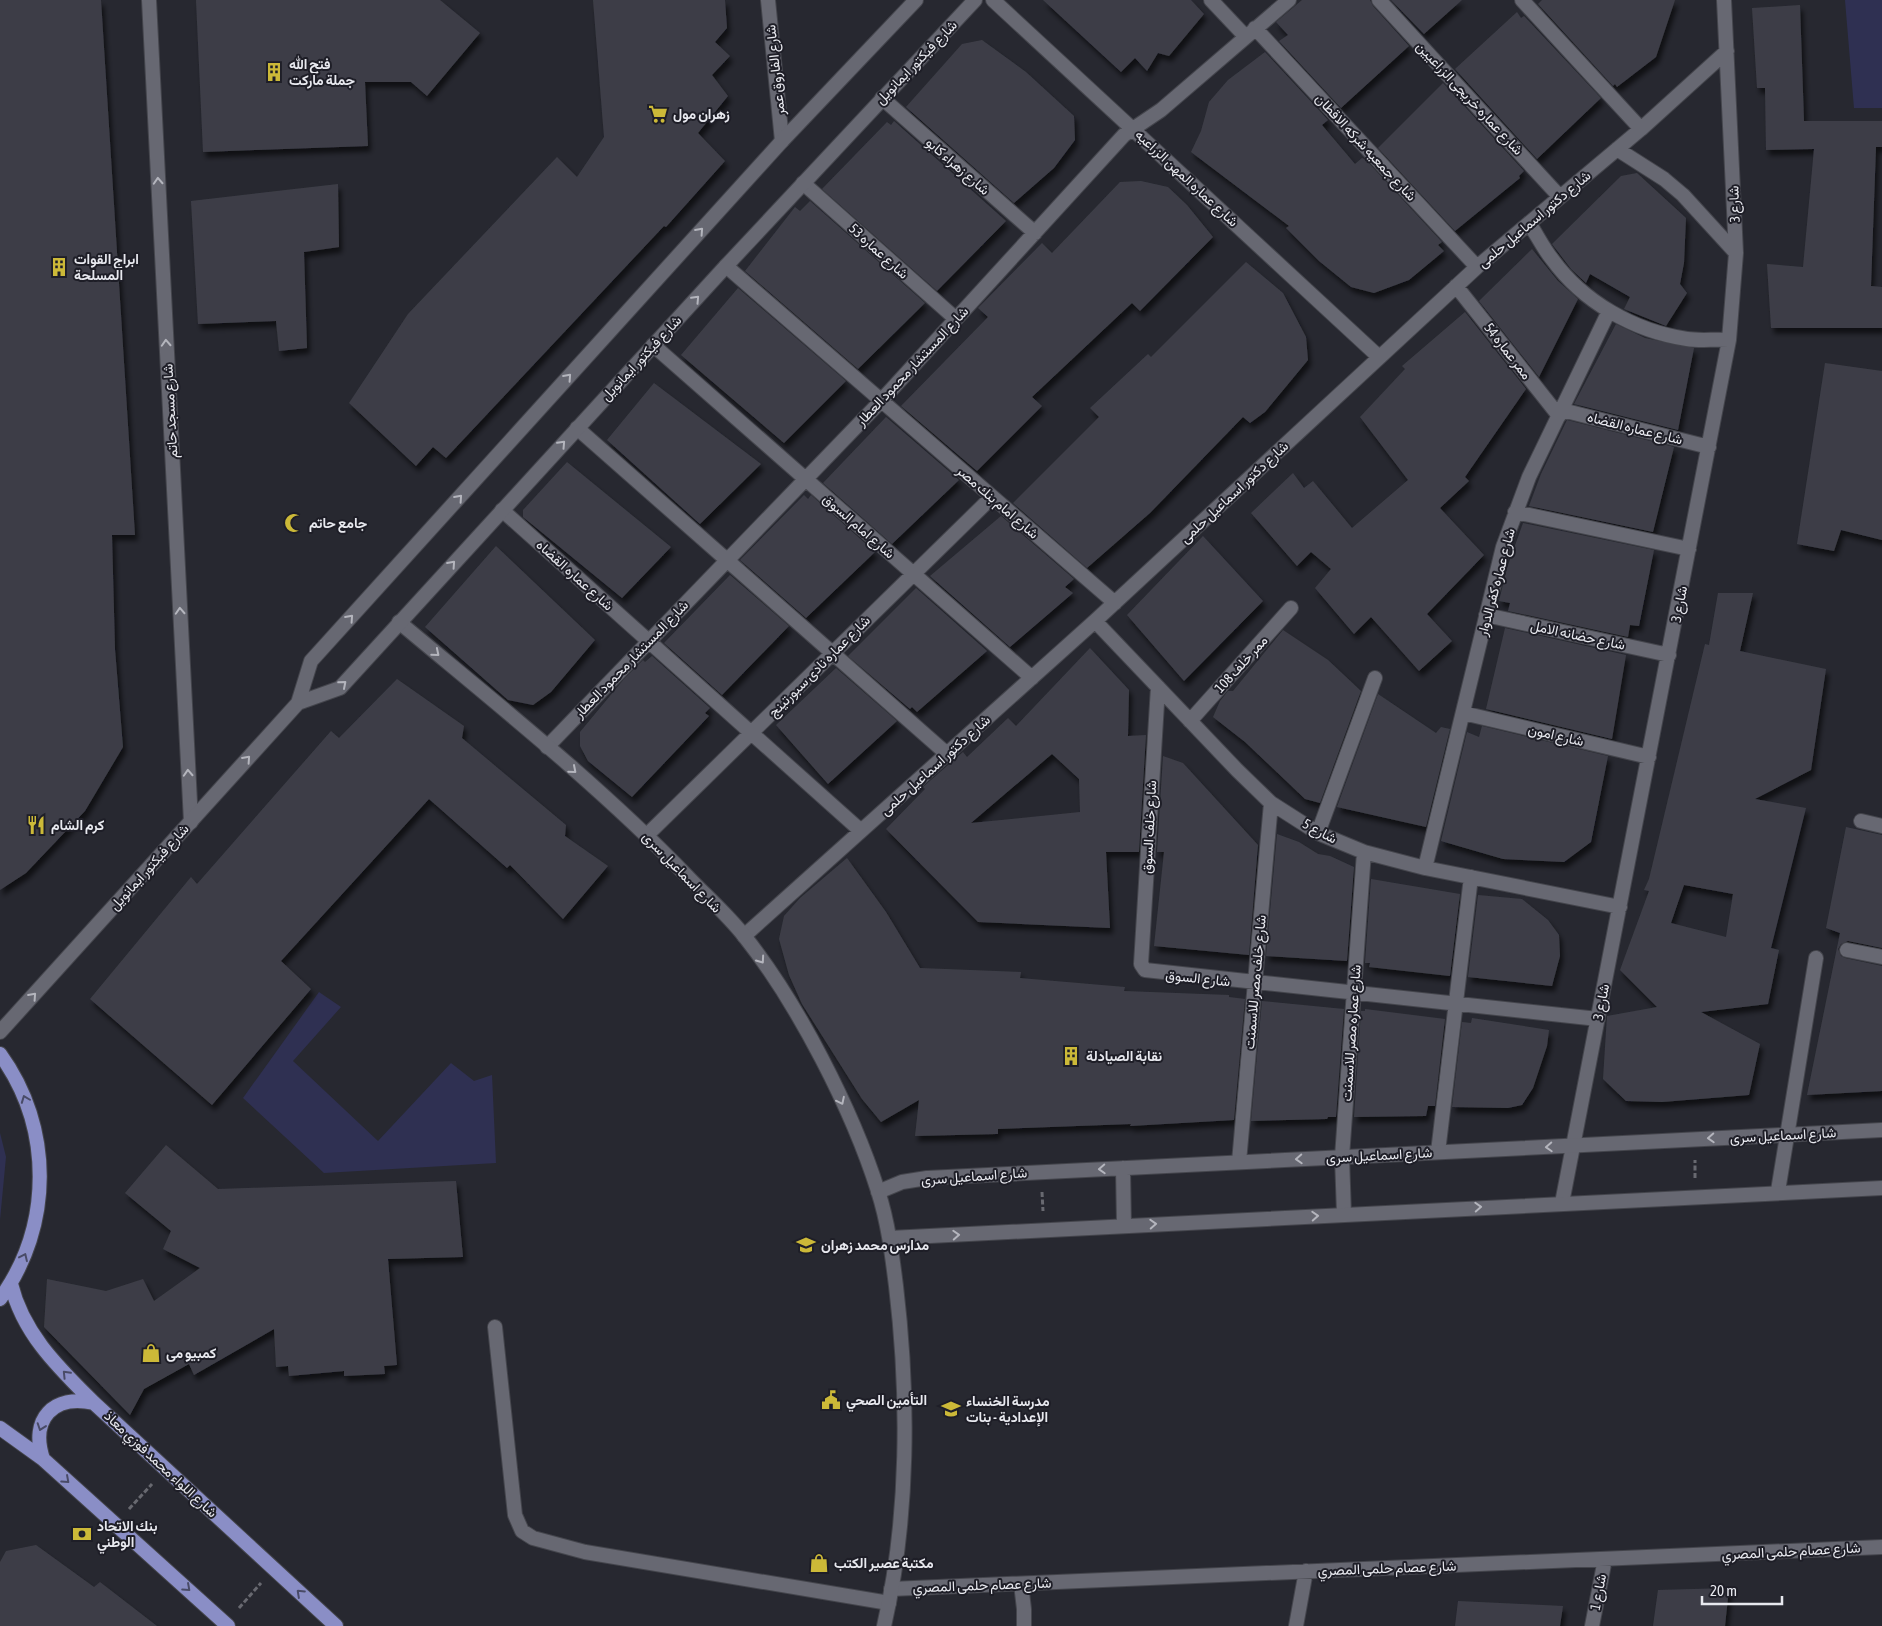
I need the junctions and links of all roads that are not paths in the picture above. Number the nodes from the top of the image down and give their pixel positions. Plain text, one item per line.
1 (149, 0) edge
2 (768, 0) edge
3 (916, 0) edge
4 (975, 0) edge
5 (993, 0) edge
6 (1211, 0) edge
7 (1289, 0) edge
8 (1379, 0) edge
9 (1724, 0) edge
10 (1529, 2) edge
11 (1250, 32) junction
12 (1727, 51) junction
13 (882, 98) junction
14 (1132, 127) junction
15 (1640, 129) junction
16 (782, 140) junction
17 (1617, 149) junction
18 (803, 183) junction
19 (1560, 197) junction
20 (1529, 223) junction
21 (1035, 233) junction
22 (1736, 253) junction
23 (726, 266) junction
24 (1477, 267) junction
25 (1456, 286) junction
26 (1609, 311) junction
27 (956, 319) junction
28 (1729, 340) junction
29 (652, 346) junction
30 (1379, 357) junction
31 (881, 401) junction
32 (1560, 413) junction
33 (577, 428) junction
34 (1708, 447) junction
35 (804, 479) junction
36 (992, 497) junction
37 (502, 510) junction
38 (1515, 512) junction
39 (1689, 549) junction
40 (727, 560) junction
41 (913, 574) junction
42 (1115, 603) junction
43 (1291, 608) dead end
44 (1486, 615) junction
45 (1095, 621) junction
46 (399, 622) junction
47 (649, 641) junction
48 (833, 653) junction
49 (1669, 656) junction
50 (1032, 678) junction
51 (1375, 678) dead end
52 (1158, 687) junction
53 (298, 702) junction
54 (1462, 712) junction
55 (1190, 721) junction
56 (752, 733) junction
57 (546, 747) junction
58 (947, 754) junction
59 (1649, 757) junction
60 (1271, 803) junction
61 (1861, 821) dead end
62 (191, 822) junction
63 (1882, 826) edge
64 (861, 831) junction
65 (1318, 833) junction
66 (647, 835) junction
67 (1364, 852) junction
68 (1425, 868) junction
69 (1471, 877) junction
70 (1620, 907) junction
71 (744, 936) junction
72 (1847, 950) dead end
73 (1882, 957) edge
74 (1816, 958) dead end
75 (1143, 967) joint
76 (1255, 984) junction
77 (1354, 994) junction
78 (1456, 1004) junction
79 (1598, 1019) junction
80 (0, 1032) edge
81 (0, 1054) edge
82 (1882, 1130) edge
83 (1787, 1134) junction
84 (1573, 1146) junction
85 (1438, 1152) junction
86 (1342, 1157) junction
87 (1239, 1162) junction
88 (1123, 1168) junction
89 (1882, 1188) edge
90 (1778, 1191) junction
91 (878, 1192) junction
92 (1562, 1203) junction
93 (1344, 1214) junction
94 (1124, 1226) junction
95 (890, 1238) junction
96 (11, 1284) junction
97 (0, 1300) edge
98 (494, 1327) dead end
99 (94, 1403) junction
100 (0, 1428) edge
101 (43, 1459) junction
102 (1882, 1546) edge
103 (1605, 1559) junction
104 (1306, 1571) junction
105 (1021, 1584) junction
106 (890, 1596) junction
107 (226, 1624) edge
108 (336, 1626) edge
109 (884, 1626) edge
110 (1024, 1626) edge
111 (1296, 1626) edge
112 (1592, 1626) edge

62 -> 1 street, شارع مسجد حاتم
2 - 16 street, شارع الفاروق عمر
3 - 16 street, شارع فيكتور ايمانويل
4 - 13 street, شارع فيكتور ايمانويل
5 - 14 street, شارع عماره المهن الزراعيه
6 - 11 street, شارع جمعيه شركه الاقطان
7 - 11 street, شارع المستشار محمود العطار
8 - 19 street, شارع عماره خريجى الزراعيين
9 - 12 street, شارع 3
10 - 15 street
11 - 14 street, شارع المستشار محمود العطار
11 - 24 street, شارع جمعيه شركه الاقطان
12 - 15 street, شارع دكتور اسماعيل حلمى
12 - 22 street, شارع 3
13 - 18 street, شارع فيكتور ايمانويل
13 - 21 street, شارع زهراء كابو
14 - 21 street, شارع المستشار محمود العطار
14 - 30 street, شارع عماره المهن الزراعيه
15 - 17 street, شارع دكتور اسماعيل حلمى
53 -> 16 street, شارع فيكتور ايمانويل
17 - 19 street, شارع دكتور اسماعيل حلمى
17 - 22 street
18 - 23 street, شارع فيكتور ايمانويل
18 - 27 street, شارع عماره 53
19 - 20 street, شارع دكتور اسماعيل حلمى
20 - 24 street, شارع دكتور اسماعيل حلمى
20 - 26 street
21 - 27 street, شارع المستشار محمود العطار
22 - 28 street, شارع 3
29 -> 23 street, شارع فيكتور ايمانويل
23 - 31 street, شارع امام بنك مصر
24 - 25 street, شارع دكتور اسماعيل حلمى
25 - 30 street, شارع دكتور اسماعيل حلمى
25 - 32 street, ممر عماره 54
26 - 28 street
26 - 32 street, شارع عماره كفر الدوار
27 - 31 street, شارع المستشار محمود العطار
28 - 34 street, شارع 3
29 - 33 street, شارع فيكتور ايمانويل
29 - 35 street, شارع امام السوق
30 - 42 street, شارع دكتور اسماعيل حلمى
31 - 35 street, شارع المستشار محمود العطار
31 - 36 street, شارع امام بنك مصر
32 - 34 street, شارع عماره القضاه
32 - 38 street, شارع عماره كفر الدوار
37 -> 33 street, شارع فيكتور ايمانويل
33 - 40 street
34 - 39 street, شارع 3
35 - 40 street, شارع المستشار محمود العطار
35 - 41 street, شارع امام السوق
36 - 41 street, شارع عماره نادى سبورتينج
36 - 42 street, شارع امام بنك مصر
46 -> 37 street, شارع فيكتور ايمانويل
37 - 47 street, شارع عماره القضاه
38 - 39 street
38 - 44 street, شارع عماره كفر الدوار
39 - 49 street, شارع 3
40 - 47 street, شارع المستشار محمود العطار
40 - 48 street
41 - 48 street, شارع عماره نادى سبورتينج
41 - 50 street, شارع امام السوق
42 - 45 street, شارع دكتور اسماعيل حلمى
43 - 55 street, ممر خلف 108
44 - 49 street, شارع حضانه الامل
44 - 54 street, شارع عماره كفر الدوار
45 - 50 street, شارع دكتور اسماعيل حلمى
45 - 52 street, شارع 5
53 -> 46 street, شارع فيكتور ايمانويل
46 -> 57 street, شارع اسماعيل سرى
47 - 56 street, شارع عماره القضاه
47 - 57 street, شارع المستشار محمود العطار
48 - 56 street, شارع عماره نادى سبورتينج
48 - 58 street
49 - 59 street, شارع 3
50 - 58 street, شارع دكتور اسماعيل حلمى
51 - 65 street
52 - 55 street, شارع 5
52 - 75 street, شارع خلف السوق
62 -> 53 street, شارع فيكتور ايمانويل
54 - 59 street, شارع امون
54 - 68 street, شارع عماره كفر الدوار
55 - 60 street, شارع 5
56 - 64 street, شارع عماره القضاه
56 - 66 street, شارع عماره نادى سبورتينج
57 -> 66 street, شارع اسماعيل سرى
58 - 64 street, شارع دكتور اسماعيل حلمى
59 - 70 street, شارع 3
60 - 65 street, شارع 5
60 - 76 street, شارع خلف مصر للاسمنت
61 - 63 street
80 -> 62 street, شارع فيكتور ايمانويل
64 - 71 street, شارع دكتور اسماعيل حلمى
65 - 67 street, شارع 5
66 - 71 street, شارع اسماعيل سرى
67 - 68 street, شارع 5
67 - 77 street, شارع عماره مصر للاسمنت
68 - 69 street, شارع 5
69 - 70 street, شارع 5
69 - 78 street
70 - 79 street, شارع 3
71 -> 91 street, شارع اسماعيل سرى
72 - 73 street
74 - 83 street
75 - 76 street, شارع السوق
76 - 77 street, شارع السوق
76 - 87 street, شارع خلف مصر للاسمنت
77 - 78 street, شارع السوق
77 - 86 street, شارع عماره مصر للاسمنت
78 - 79 street, شارع السوق
78 - 85 street
79 - 84 street, شارع 3
96 -> 81 main road
82 - 83 street, شارع اسماعيل سرى
83 -> 84 street, شارع اسماعيل سرى
83 - 90 street
84 -> 85 street, شارع اسماعيل سرى
84 - 92 street, شارع 3
85 - 86 street, شارع اسماعيل سرى
86 -> 87 street, شارع اسماعيل سرى
86 - 93 street, شارع عماره مصر للاسمنت
87 - 88 street, شارع اسماعيل سرى
88 -> 91 street, شارع اسماعيل سرى
88 - 94 street
89 - 90 street
90 - 92 street
91 - 95 street, شارع اسماعيل سرى
93 -> 92 street
94 -> 93 street
95 -> 94 street
95 - 106 street, شارع اسماعيل سرى
96 - 97 main road
99 -> 96 main road, شارع اللواء محمد فوزي معاذ
98 - 106 street, شارع عصام حلمى المصري
99 -> 101 main road
108 -> 99 main road, شارع اللواء محمد فوزي معاذ
100 - 101 main road
101 -> 107 main road
102 - 103 street, شارع عصام حلمى المصري
103 - 104 street, شارع عصام حلمى المصري
103 - 112 street, شارع 1
104 - 105 street, شارع عصام حلمى المصري
104 - 111 street
105 - 106 street, شارع عصام حلمى المصري
105 - 110 street
106 - 109 street, شارع اسماعيل سرى

